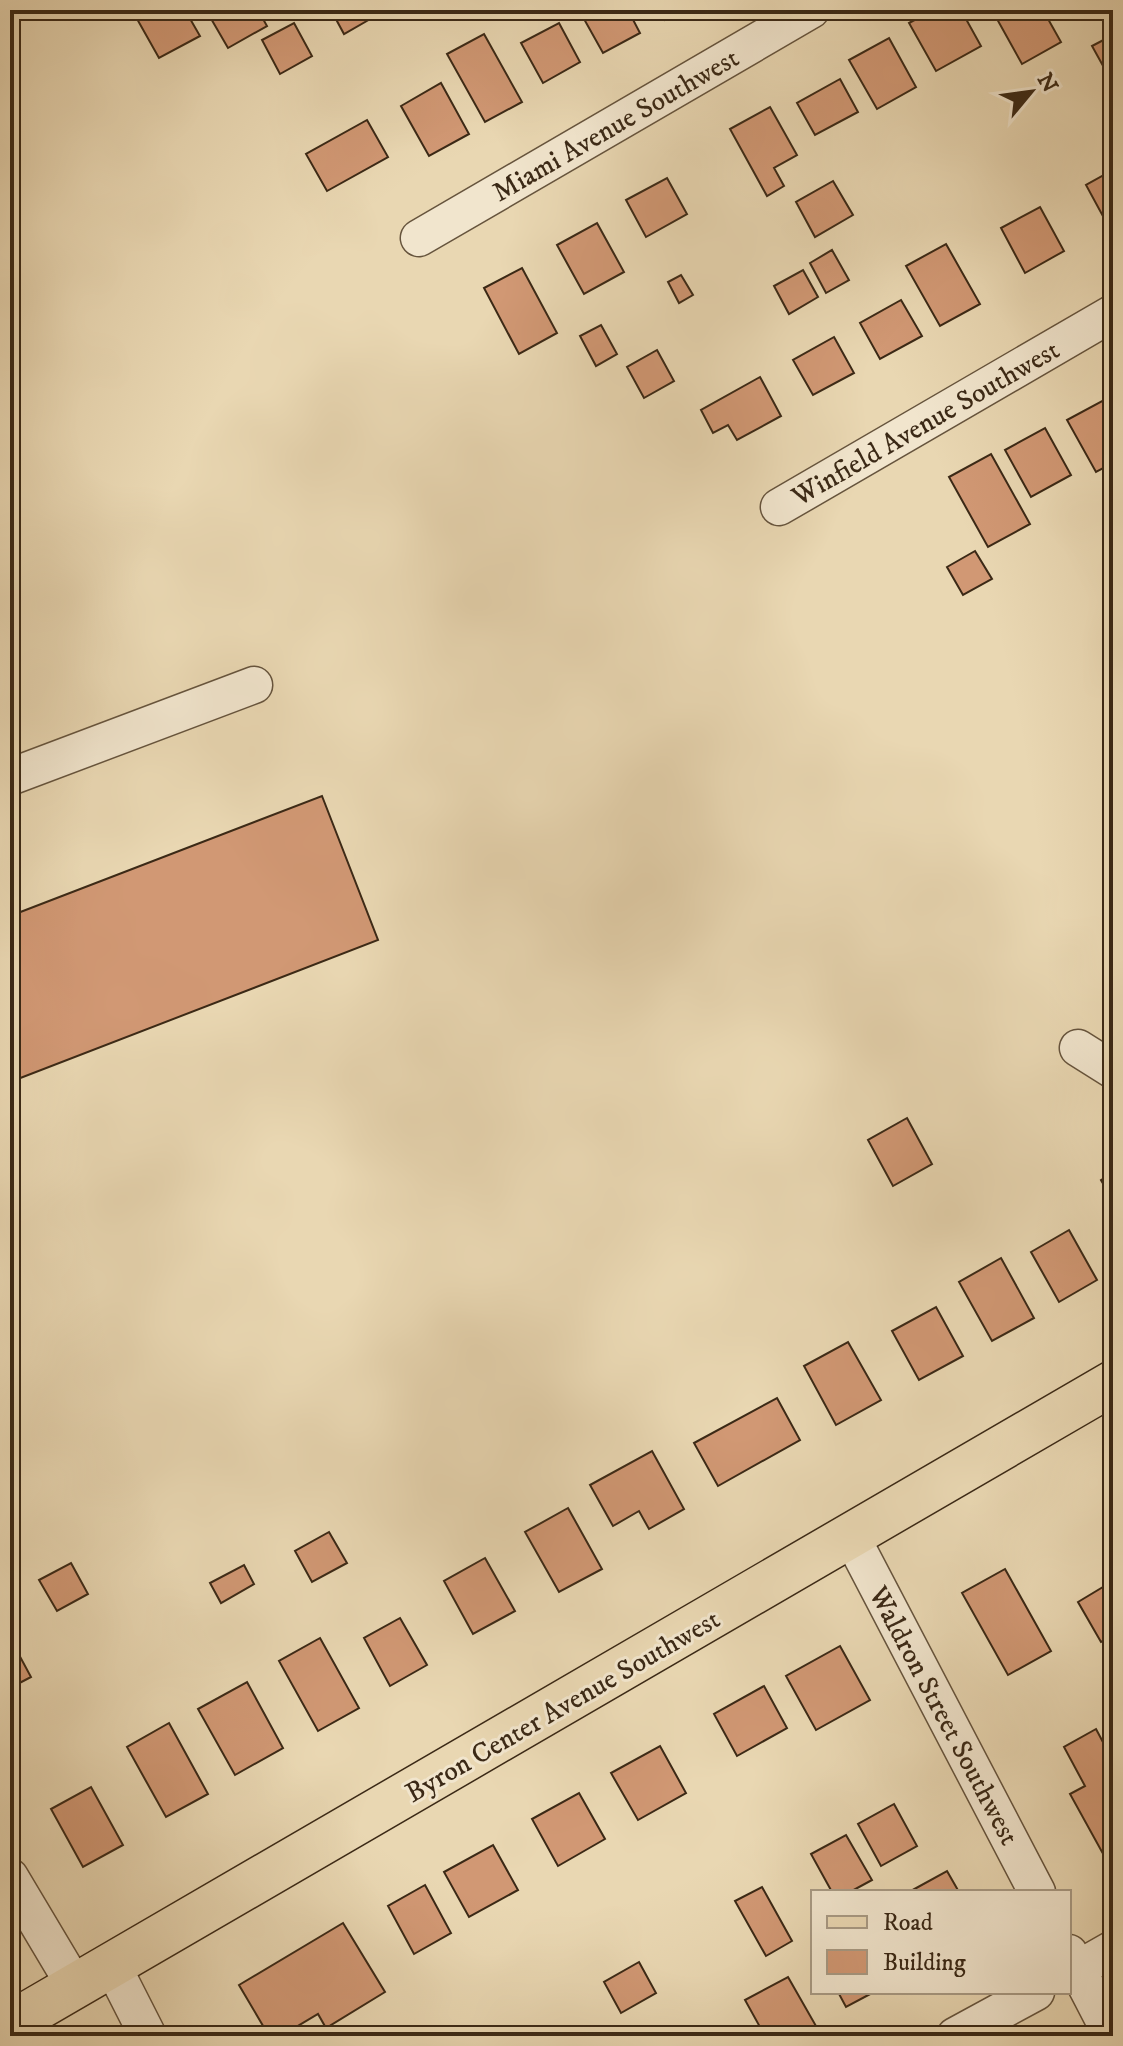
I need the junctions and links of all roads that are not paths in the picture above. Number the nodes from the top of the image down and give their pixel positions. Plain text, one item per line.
1 (811, 10) edge
2 (419, 238) dead end
3 (1113, 313) edge
4 (779, 507) dead end
5 (254, 685) dead end
6 (10, 777) edge
7 (1078, 1048) dead end
8 (1113, 1070) edge
9 (1113, 1383) edge
10 (852, 1538) junction
11 (10, 1877) edge
12 (1036, 1890) edge
13 (1113, 1949) edge
14 (112, 1965) junction
15 (1072, 1966) edge
16 (75, 1986) junction
17 (1032, 1994) edge
18 (10, 2024) edge
19 (148, 2036) edge
20 (955, 2036) edge
21 (1112, 2036) edge

1 - 2 street, Miami Avenue Southwest
3 - 4 street, Winfield Avenue Southwest
5 - 6 street
7 - 8 street
9 - 10 main road, Byron Center Avenue Southwest
10 - 12 street, Waldron Street Southwest
10 - 14 main road, Byron Center Avenue Southwest
11 - 16 street
13 - 15 street
14 - 16 main road, Byron Center Avenue Southwest
14 - 19 street
15 - 21 street
16 - 18 main road, Byron Center Avenue Southwest
17 - 20 street

